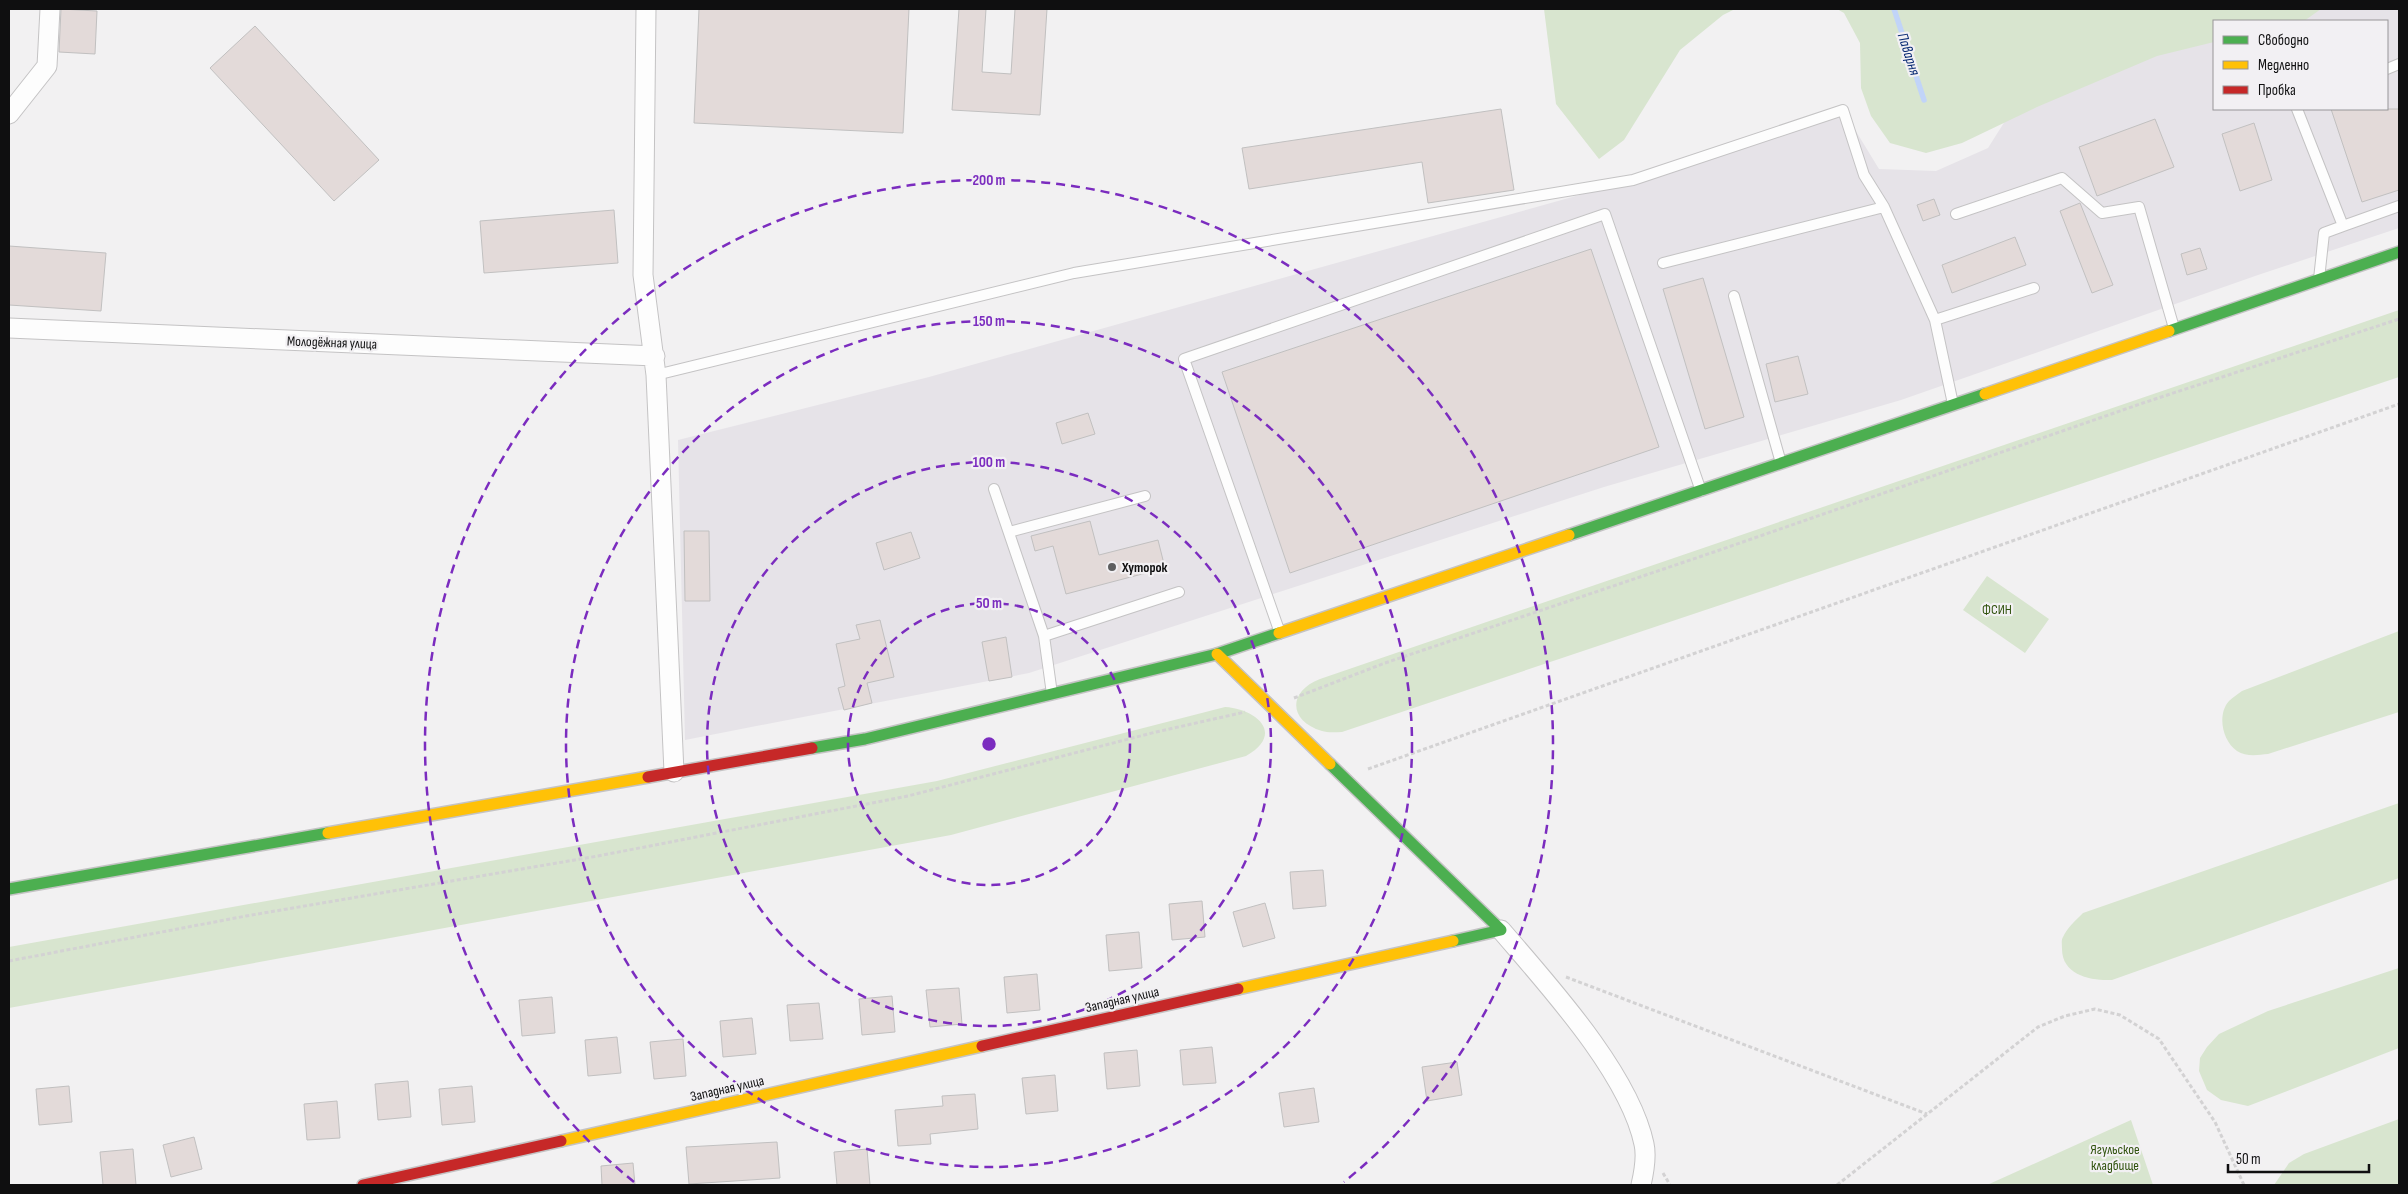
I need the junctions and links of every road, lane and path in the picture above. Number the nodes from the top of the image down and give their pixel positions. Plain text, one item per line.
1 (50, 9) edge
2 (646, 9) edge
3 (2297, 110) edge
4 (9, 114) edge
5 (2399, 206) edge
6 (1884, 207) junction
7 (1956, 214) dead end
8 (2343, 226) junction
9 (2399, 252) edge
10 (1663, 263) dead end
11 (2318, 280) junction
12 (2034, 288) dead end
13 (1734, 296) dead end
14 (1935, 320) junction
15 (9, 328) edge
16 (2174, 329) junction
17 (655, 356) junction
18 (656, 376) junction
19 (2399, 404) edge
20 (1953, 405) junction
21 (1781, 464) junction
22 (994, 489) dead end
23 (1701, 492) junction
24 (1145, 496) dead end
25 (1009, 532) junction
26 (1179, 592) dead end
27 (1280, 633) junction
28 (1044, 636) junction
29 (1216, 654) junction
30 (1053, 695) junction
31 (674, 772) junction
32 (1343, 777) junction
33 (9, 889) edge
34 (1501, 930) junction
35 (1557, 973) dead end
36 (1927, 1114) junction
37 (363, 1185) edge
38 (1641, 1185) edge
39 (1837, 1185) edge
40 (2244, 1185) edge

1 - 4 street
2 - 17 street
3 - 8 lane
5 - 8 lane
6 - 10 lane
6 - 14 lane
6 - 18 lane
7 - 16 lane
8 - 11 lane
9 - 11 street
11 - 16 street
12 - 14 lane
13 - 21 lane
14 - 20 lane
15 - 17 street, Молодёжная улица
16 - 20 street
17 - 18 street
18 - 31 street
19 - 32 path
20 - 21 street
21 - 23 street
22 - 25 lane
23 - 27 street
23 - 27 lane
24 - 25 lane
25 - 28 lane
26 - 28 lane
27 - 29 street
28 - 30 lane
29 - 30 street
29 - 32 street
30 - 31 street
31 - 33 street
32 - 34 street
34 - 37 street, Западная улица
34 - 38 street
35 - 36 path
36 - 39 path
36 - 40 path

